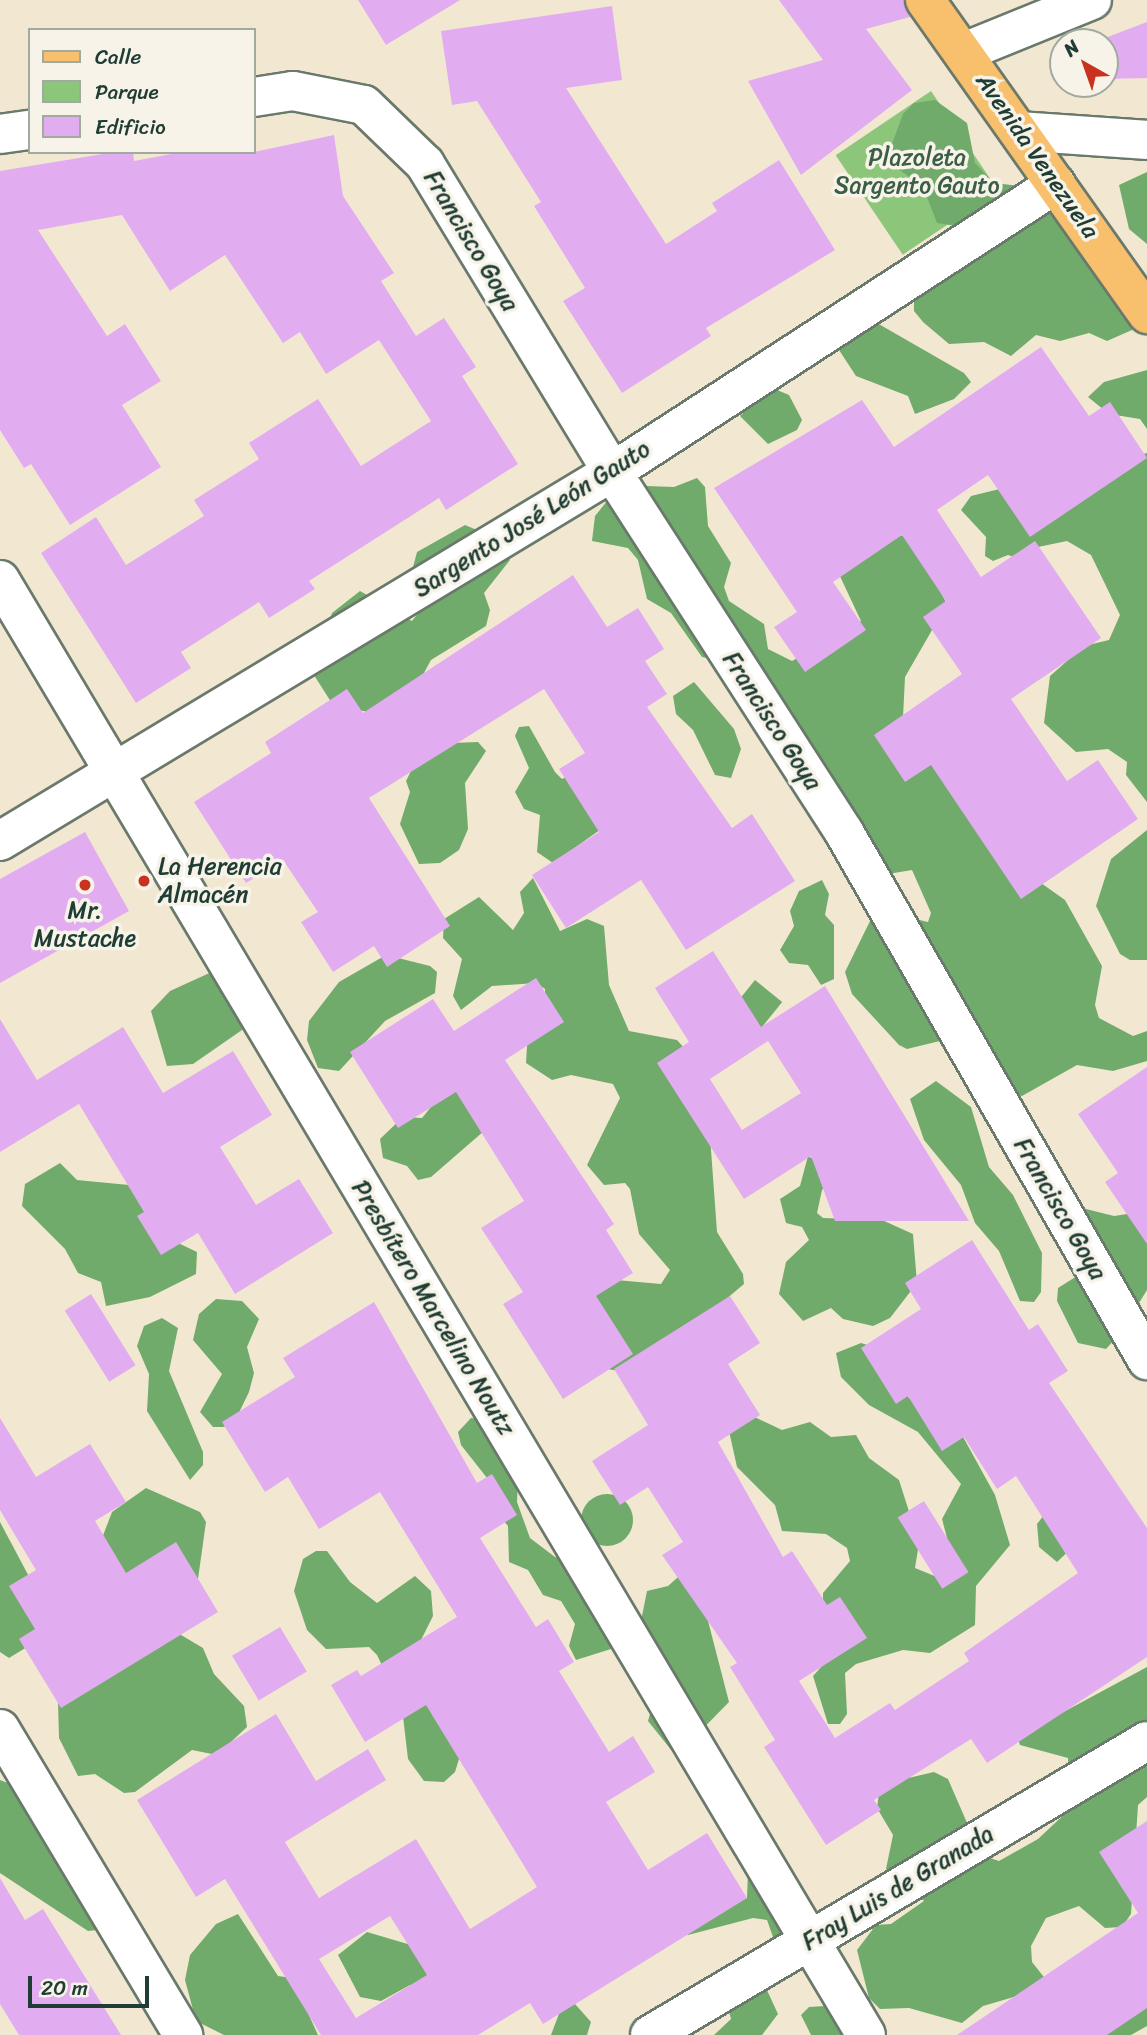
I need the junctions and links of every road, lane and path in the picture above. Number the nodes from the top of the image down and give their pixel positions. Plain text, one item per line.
1 (925, 0) edge
2 (1092, 0) edge
3 (964, 52) junction
4 (256, 97) edge
5 (28, 130) edge
6 (1019, 131) junction
7 (0, 134) edge
8 (1147, 140) edge
9 (1056, 184) junction
10 (1147, 314) edge
11 (612, 472) junction
12 (0, 580) edge
13 (114, 775) junction
14 (0, 841) edge
15 (1147, 1360) edge
16 (0, 1729) edge
17 (1147, 1741) edge
18 (811, 1939) junction
19 (184, 2035) edge
20 (650, 2035) edge
21 (866, 2035) edge

1 - 3 main road, Avenida Venezuela
2 - 3 street
3 - 6 main road, Avenida Venezuela
4 - 11 street, Francisco Goya
5 - 7 street
6 - 8 street
6 - 9 main road, Avenida Venezuela
9 - 10 main road, Avenida Venezuela
9 - 11 street, Sargento José León Gauto
11 - 13 street, Sargento José León Gauto
11 - 15 street, Francisco Goya
12 - 13 street, Presbítero Marcelino Noutz
13 - 14 street, Sargento José León Gauto
13 - 18 street, Presbítero Marcelino Noutz
16 - 19 street
17 - 18 street, Fray Luis de Granada
18 - 20 street, Fray Luis de Granada
18 - 21 street, Presbítero Marcelino Noutz

